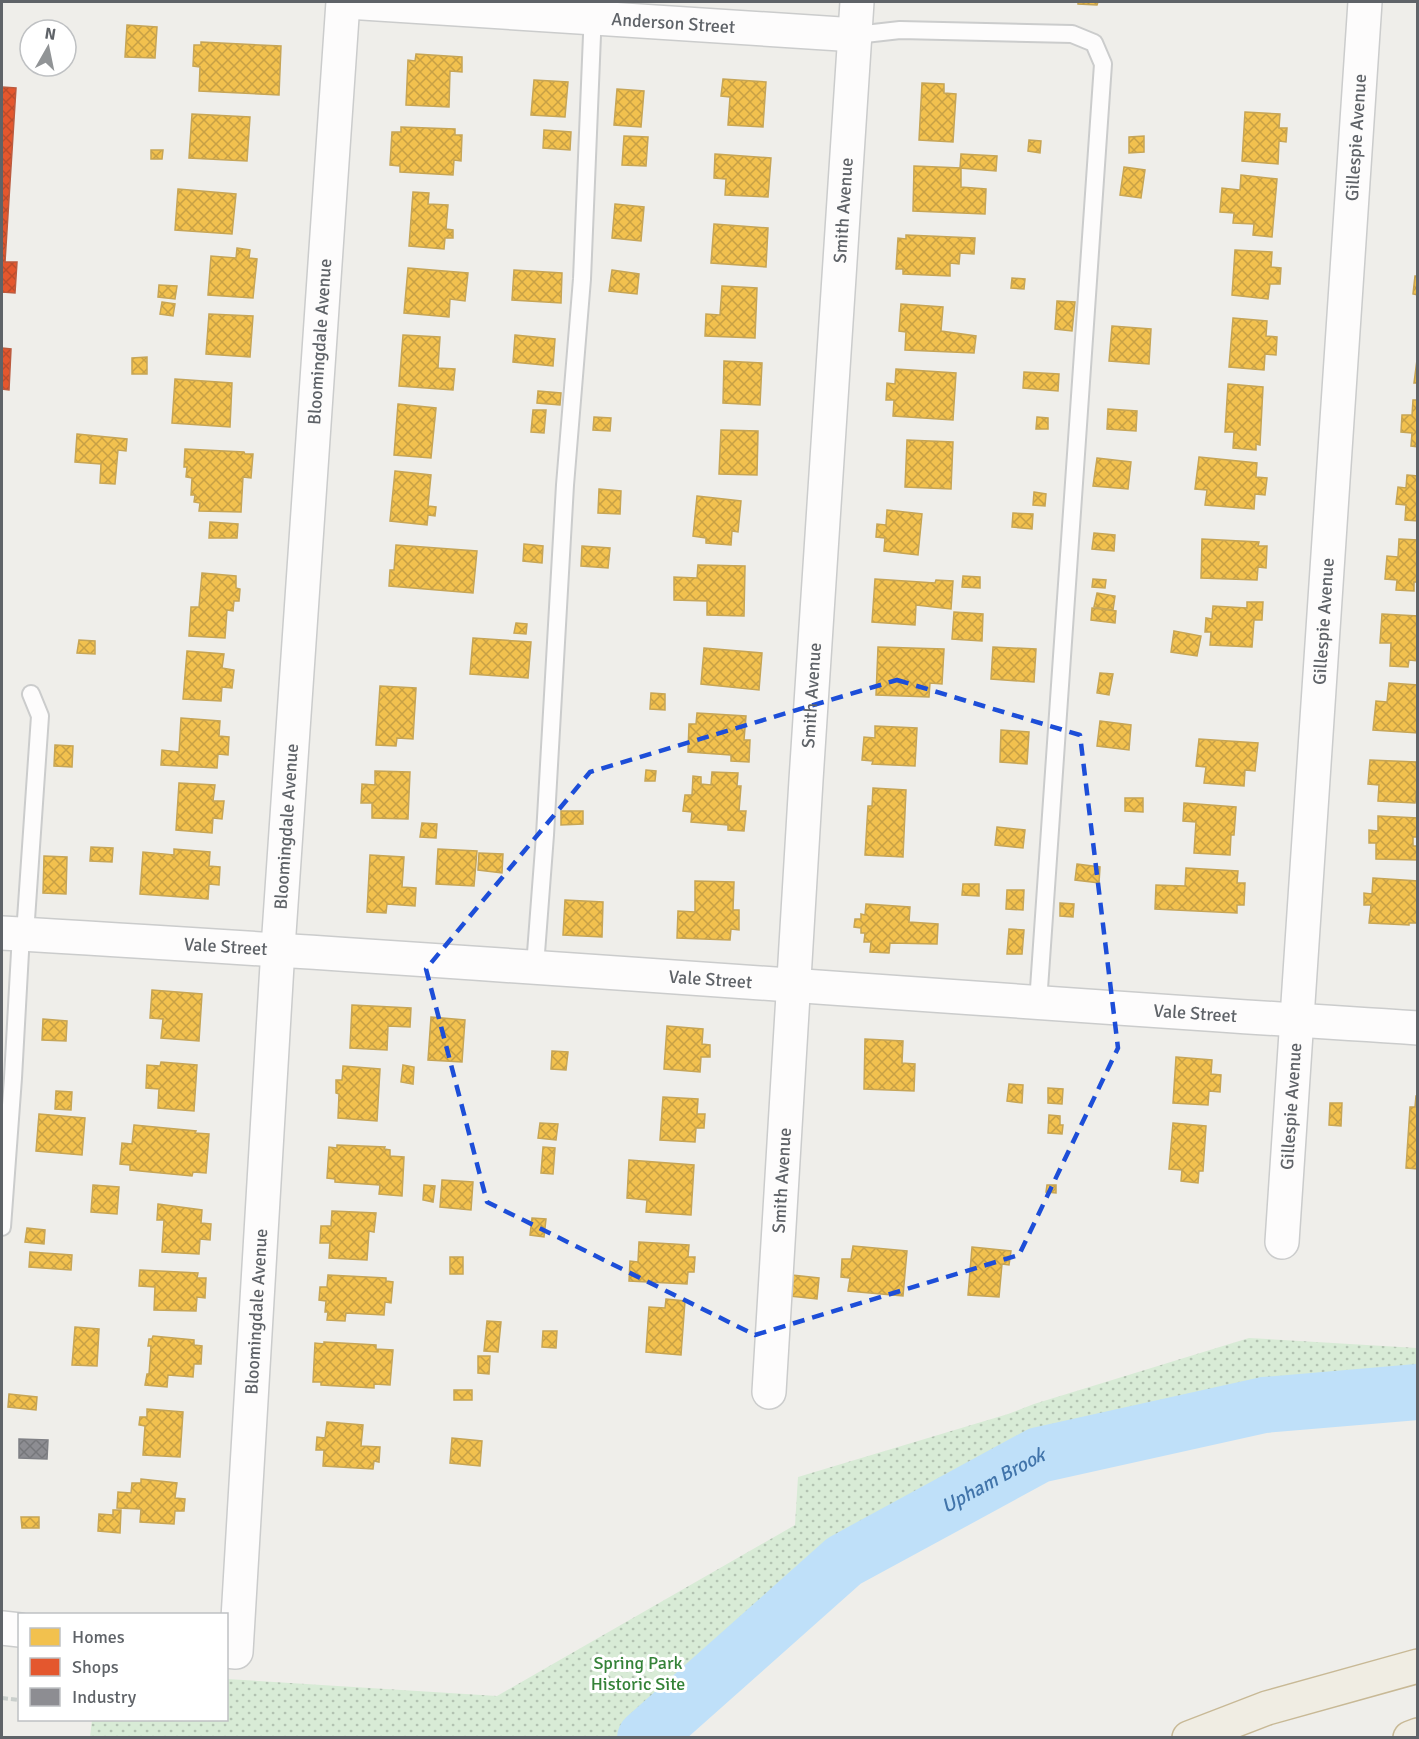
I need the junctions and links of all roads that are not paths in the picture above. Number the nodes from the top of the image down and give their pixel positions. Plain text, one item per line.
1 (345, 2) edge
2 (857, 2) edge
3 (1365, 2) edge
4 (593, 10) edge
5 (856, 35) junction
6 (31, 694) dead end
7 (16, 934) edge
8 (279, 948) junction
9 (535, 966) junction
10 (794, 985) junction
11 (1038, 1003) junction
12 (1298, 1020) junction
13 (1418, 1028) edge
14 (2, 1227) edge
15 (1282, 1242) dead end
16 (769, 1392) dead end
17 (2, 1628) edge
18 (18, 1630) edge
19 (231, 1652) edge
20 (1418, 1666) edge
21 (1418, 1735) edge
22 (1189, 1737) edge
23 (1410, 1737) edge

1 - 4 street, Anderson Street
1 - 8 street, Bloomingdale Avenue
2 - 5 street, Smith Avenue
3 - 12 street, Gillespie Avenue
4 - 5 street, Anderson Street
4 - 9 lane
5 - 10 street, Smith Avenue
5 - 11 lane
6 - 7 lane
7 - 8 street, Vale Street
7 - 14 lane
8 - 9 street, Vale Street
8 - 19 street, Bloomingdale Avenue
9 - 10 street, Vale Street
10 - 11 street, Vale Street
10 - 16 street, Smith Avenue
11 - 12 street, Vale Street
12 - 13 street, Vale Street
12 - 15 street, Gillespie Avenue
17 - 18 street
20 - 22 highway
21 - 23 highway

